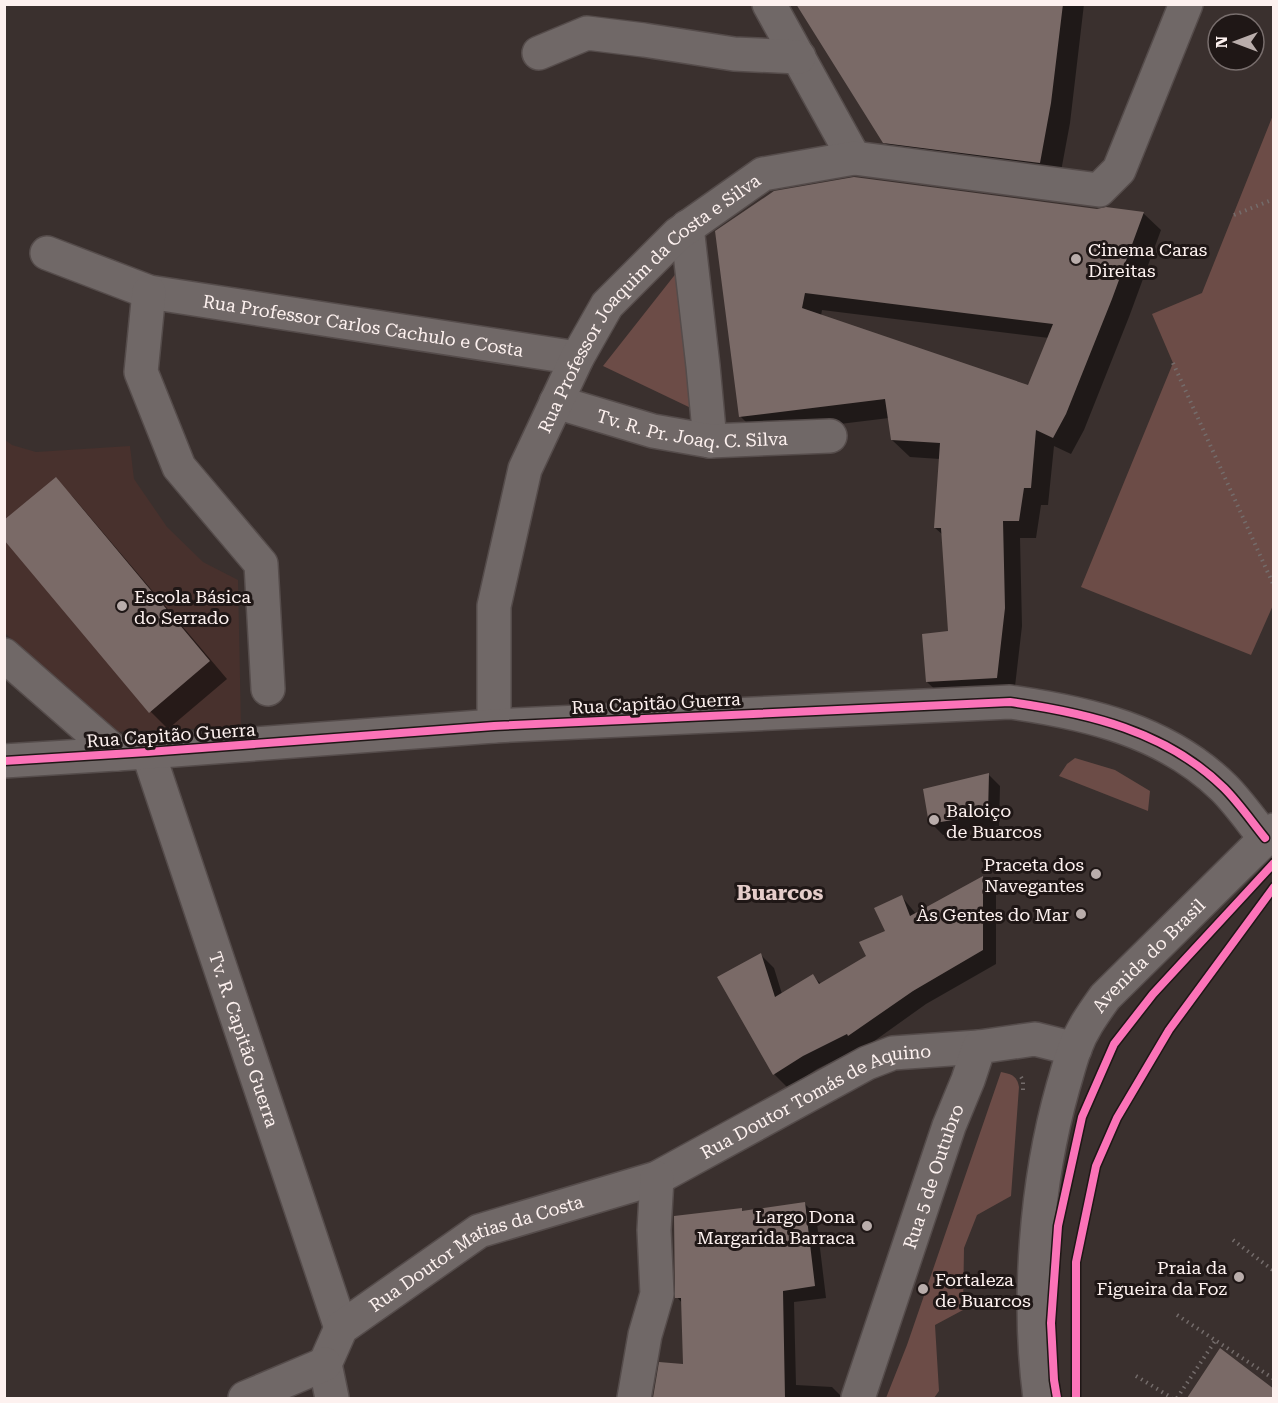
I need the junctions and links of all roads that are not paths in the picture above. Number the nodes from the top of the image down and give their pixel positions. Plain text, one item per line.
1 (769, 4) edge
2 (1186, 4) edge
3 (538, 53) dead end
4 (798, 57) junction
5 (854, 158) junction
6 (687, 227) junction
7 (47, 253) dead end
8 (149, 292) junction
9 (577, 358) junction
10 (556, 402) junction
11 (830, 436) dead end
12 (710, 441) junction
13 (4, 655) edge
14 (268, 689) dead end
15 (494, 726) junction
16 (133, 753) junction
17 (4, 761) edge
18 (1269, 834) edge
19 (979, 1047) junction
20 (1075, 1049) junction
21 (657, 1178) junction
22 (341, 1328) junction
23 (325, 1364) junction
24 (245, 1398) edge
25 (332, 1398) edge
26 (634, 1398) edge
27 (858, 1398) edge
28 (1040, 1398) edge

1 - 4 street
2 - 5 street, Rua Professor Joaquim da Costa e Silva
3 - 4 street
4 - 5 street
5 - 6 street, Rua Professor Joaquim da Costa e Silva
6 - 9 street, Rua Professor Joaquim da Costa e Silva
6 - 12 street
7 - 8 street, Rua Professor Carlos Cachulo e Costa
8 - 9 street, Rua Professor Carlos Cachulo e Costa
8 - 14 street
9 - 10 street, Rua Professor Joaquim da Costa e Silva
10 - 12 street, Tv. R. Pr. Joaq. C. Silva
10 - 15 street, Rua Professor Joaquim da Costa e Silva
11 - 12 street, Tv. R. Pr. Joaq. C. Silva
13 - 16 street
15 - 16 street, Rua Capitão Guerra
15 - 18 street, Rua Capitão Guerra
16 - 17 street, Rua Capitão Guerra
16 - 22 street, Tv. R. Capitão Guerra
18 - 20 street, Avenida do Brasil
19 - 20 street
19 - 21 street, Rua Doutor Tomás de Aquino
19 - 27 street, Rua 5 de Outubro
20 - 28 street, Avenida do Brasil
21 - 22 street, Rua Doutor Matias da Costa
21 - 26 street
22 - 23 street
23 - 24 street
23 - 25 street

